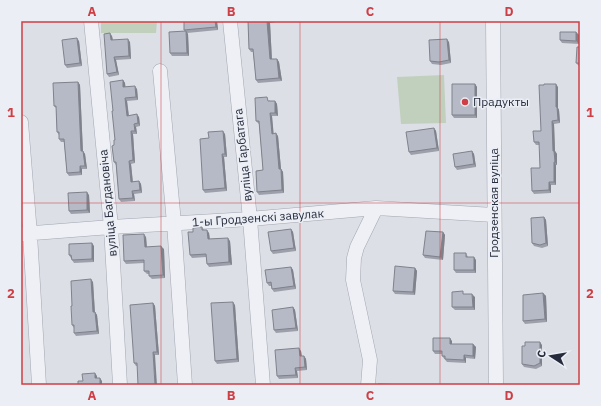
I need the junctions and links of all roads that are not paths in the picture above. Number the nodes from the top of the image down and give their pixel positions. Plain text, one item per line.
1 (91, 21) edge
2 (230, 21) edge
3 (493, 21) edge
4 (160, 71) dead end
5 (21, 122) edge
6 (376, 208) junction
7 (494, 215) junction
8 (250, 219) junction
9 (174, 223) junction
10 (112, 227) junction
11 (25, 234) edge
12 (39, 385) edge
13 (120, 385) edge
14 (185, 385) edge
15 (263, 385) edge
16 (368, 385) edge
17 (496, 385) edge

1 - 10 street, вуліца Багдановіча
2 - 8 street, вуліца Гарбатага
3 - 7 street, Гродзенская вуліца
4 - 9 street
5 - 11 street
6 - 7 street, 1-ы Гродзенскі завулак
6 - 8 street, 1-ы Гродзенскі завулак
6 - 16 street
7 - 17 street, Гродзенская вуліца
8 - 9 street, 1-ы Гродзенскі завулак
8 - 15 street, вуліца Гарбатага
9 - 10 street, 1-ы Гродзенскі завулак
9 - 14 street
10 - 11 street, 1-ы Гродзенскі завулак
10 - 13 street, вуліца Багдановіча
11 - 12 street

